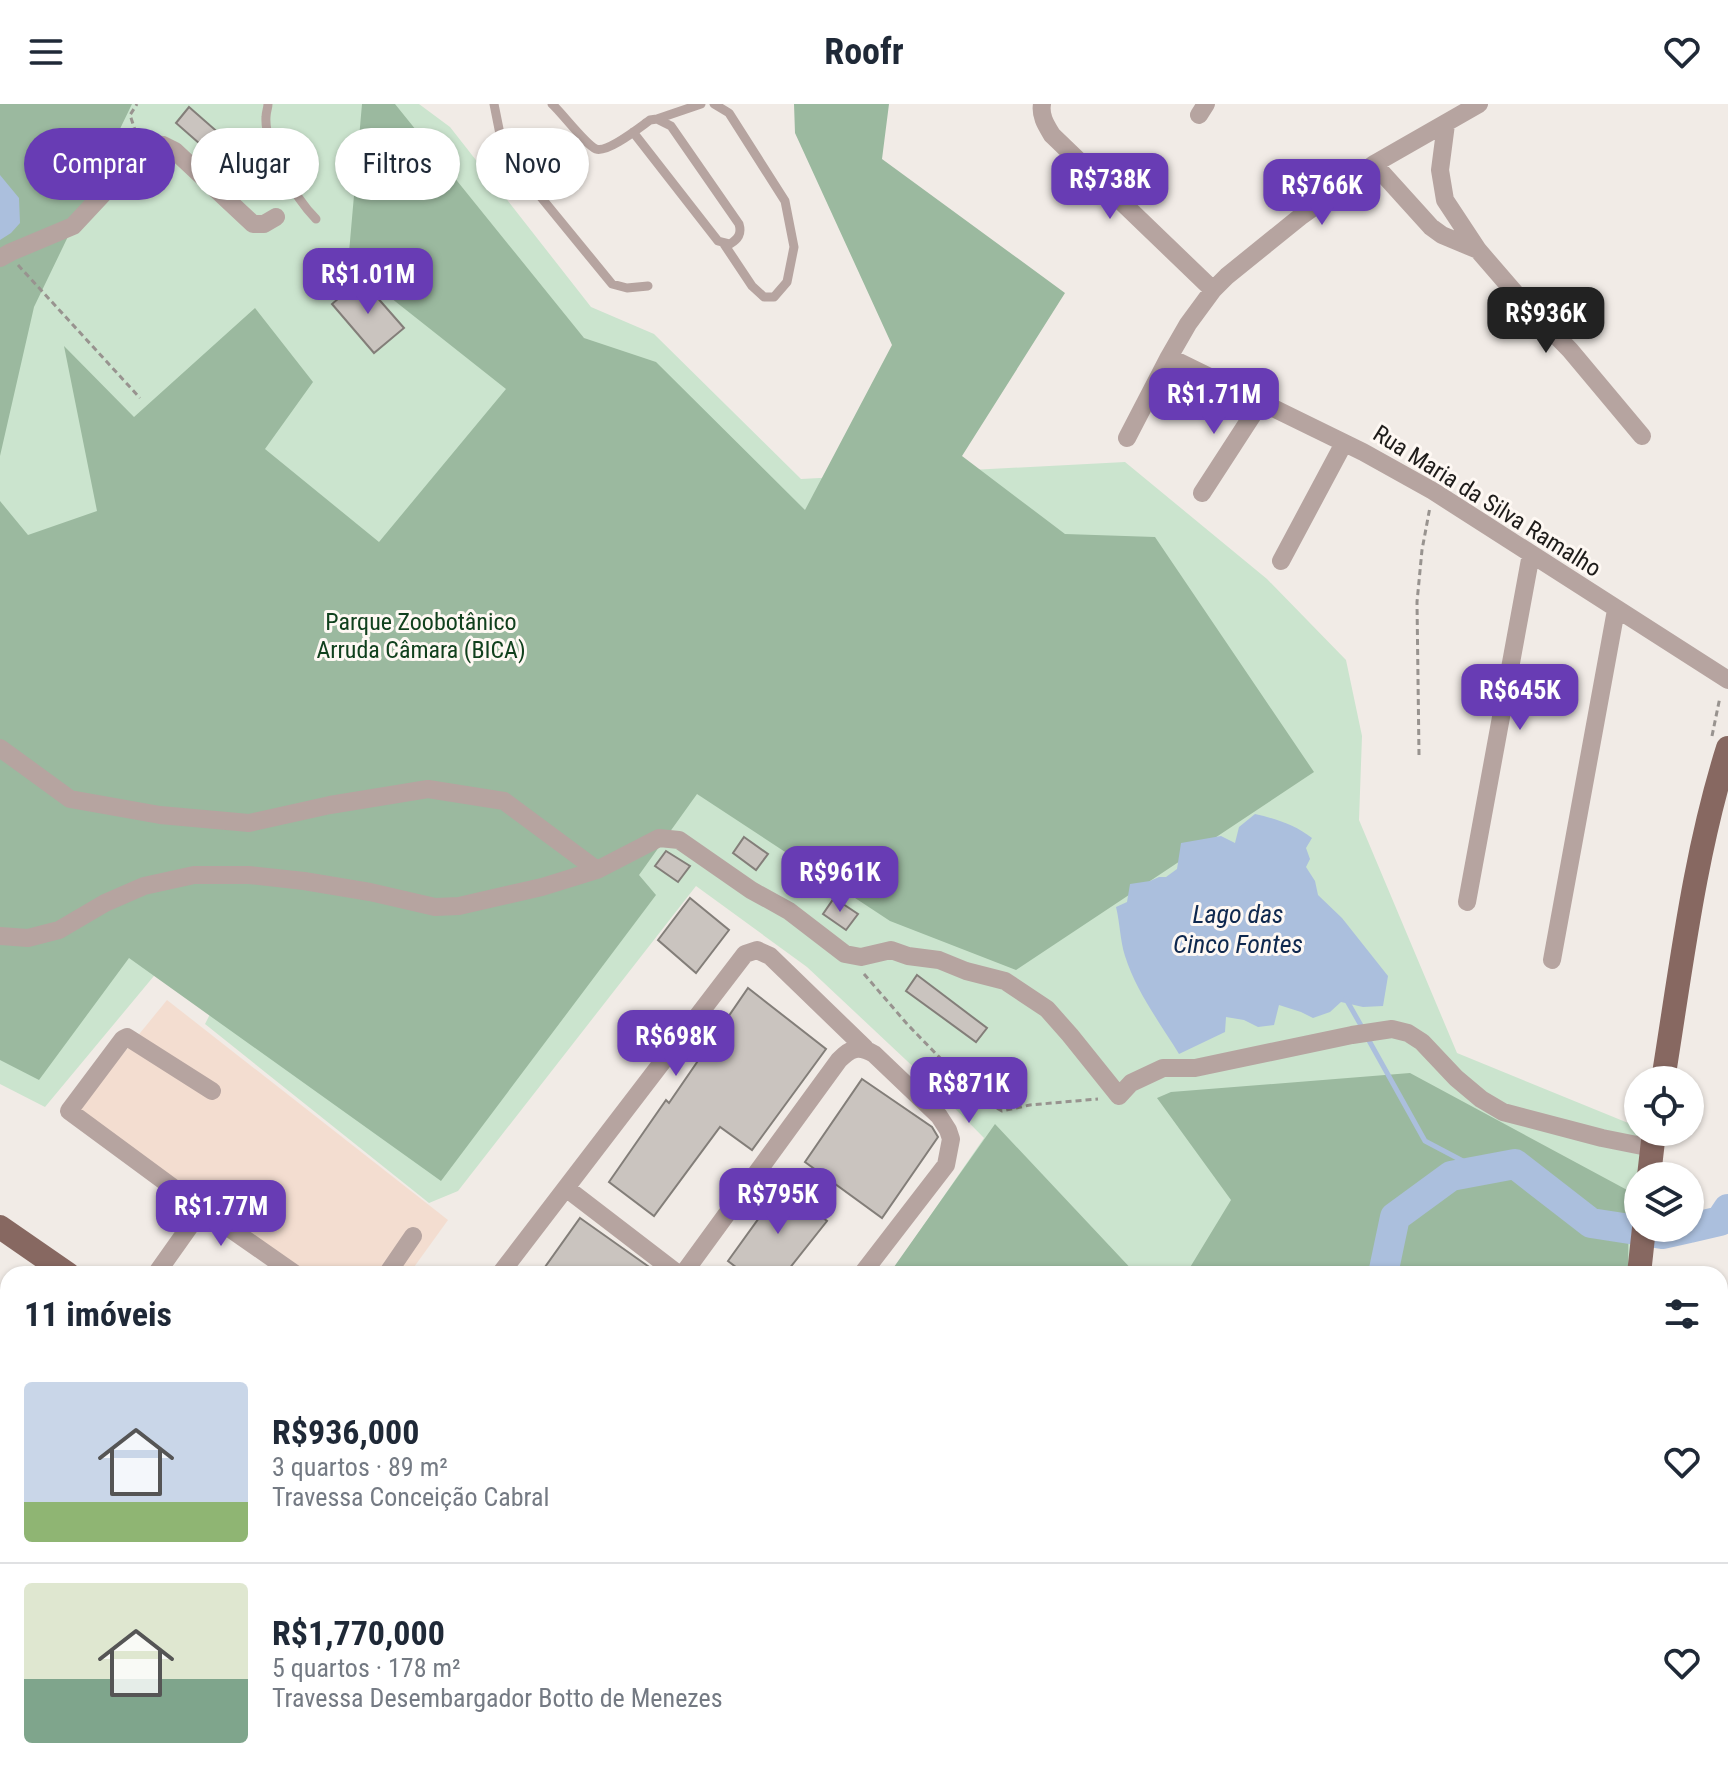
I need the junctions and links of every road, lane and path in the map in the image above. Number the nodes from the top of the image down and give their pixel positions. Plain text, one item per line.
1 (137, 104) edge
2 (268, 104) edge
3 (494, 104) edge
4 (552, 104) edge
5 (701, 104) edge
6 (714, 104) edge
7 (1042, 104) edge
8 (1479, 104) edge
9 (657, 119) junction
10 (1446, 124) junction
11 (134, 128) edge
12 (633, 132) junction
13 (175, 151) edge
14 (1374, 164) junction
15 (97, 200) edge
16 (276, 217) dead end
17 (316, 219) dead end
18 (724, 244) junction
19 (1478, 250) junction
20 (4, 256) edge
21 (648, 286) dead end
22 (1213, 290) junction
23 (1169, 357) junction
24 (140, 398) dead end
25 (1261, 402) junction
26 (1642, 436) dead end
27 (1127, 438) dead end
28 (1344, 443) junction
29 (1433, 491) junction
30 (1202, 493) dead end
31 (1531, 554) junction
32 (1281, 561) dead end
33 (1616, 610) junction
34 (1728, 680) edge
35 (0, 748) edge
36 (1728, 748) edge
37 (1419, 755) dead end
38 (597, 870) junction
39 (1467, 902) dead end
40 (0, 936) edge
41 (845, 954) junction
42 (1552, 960) dead end
43 (865, 1048) junction
44 (1665, 1066) edge
45 (212, 1091) dead end
46 (1119, 1096) junction
47 (1624, 1139) edge
48 (566, 1188) junction
49 (202, 1209) junction
50 (0, 1227) edge
51 (413, 1236) dead end
52 (1643, 1242) edge
53 (56, 1266) edge
54 (162, 1266) edge
55 (284, 1266) edge
56 (392, 1266) edge
57 (506, 1266) edge
58 (670, 1266) edge
59 (687, 1266) edge
60 (868, 1266) edge
61 (1640, 1266) edge

1 - 11 path
2 - 17 lane
3 - 21 lane
4 - 12 lane
5 - 9 lane
6 - 18 lane
7 - 22 street
8 - 10 street
9 - 12 lane
9 - 18 lane
10 - 14 street
10 - 19 street
12 - 18 lane
13 - 16 street
14 - 19 street
14 - 22 street
15 - 20 street
19 - 26 street
20 - 24 path
22 - 23 street
23 - 25 street, Rua Maria da Silva Ramalho
23 - 27 street
25 - 28 street, Rua Maria da Silva Ramalho
25 - 30 street
28 - 29 street, Rua Maria da Silva Ramalho
28 - 32 street
29 - 31 street, Rua Maria da Silva Ramalho
29 - 37 path
31 - 33 street, Rua Maria da Silva Ramalho
31 - 39 street
33 - 34 street, Rua Maria da Silva Ramalho
33 - 42 street
35 - 38 street
36 - 44 main road
38 - 40 street
38 - 41 street
41 - 46 street
41 - 46 path
43 - 48 street
43 - 59 street
43 - 60 street
45 - 49 street
46 - 47 street
48 - 57 street
48 - 58 street
49 - 54 street
49 - 55 street
50 - 53 main road
51 - 56 street
52 - 61 main road

